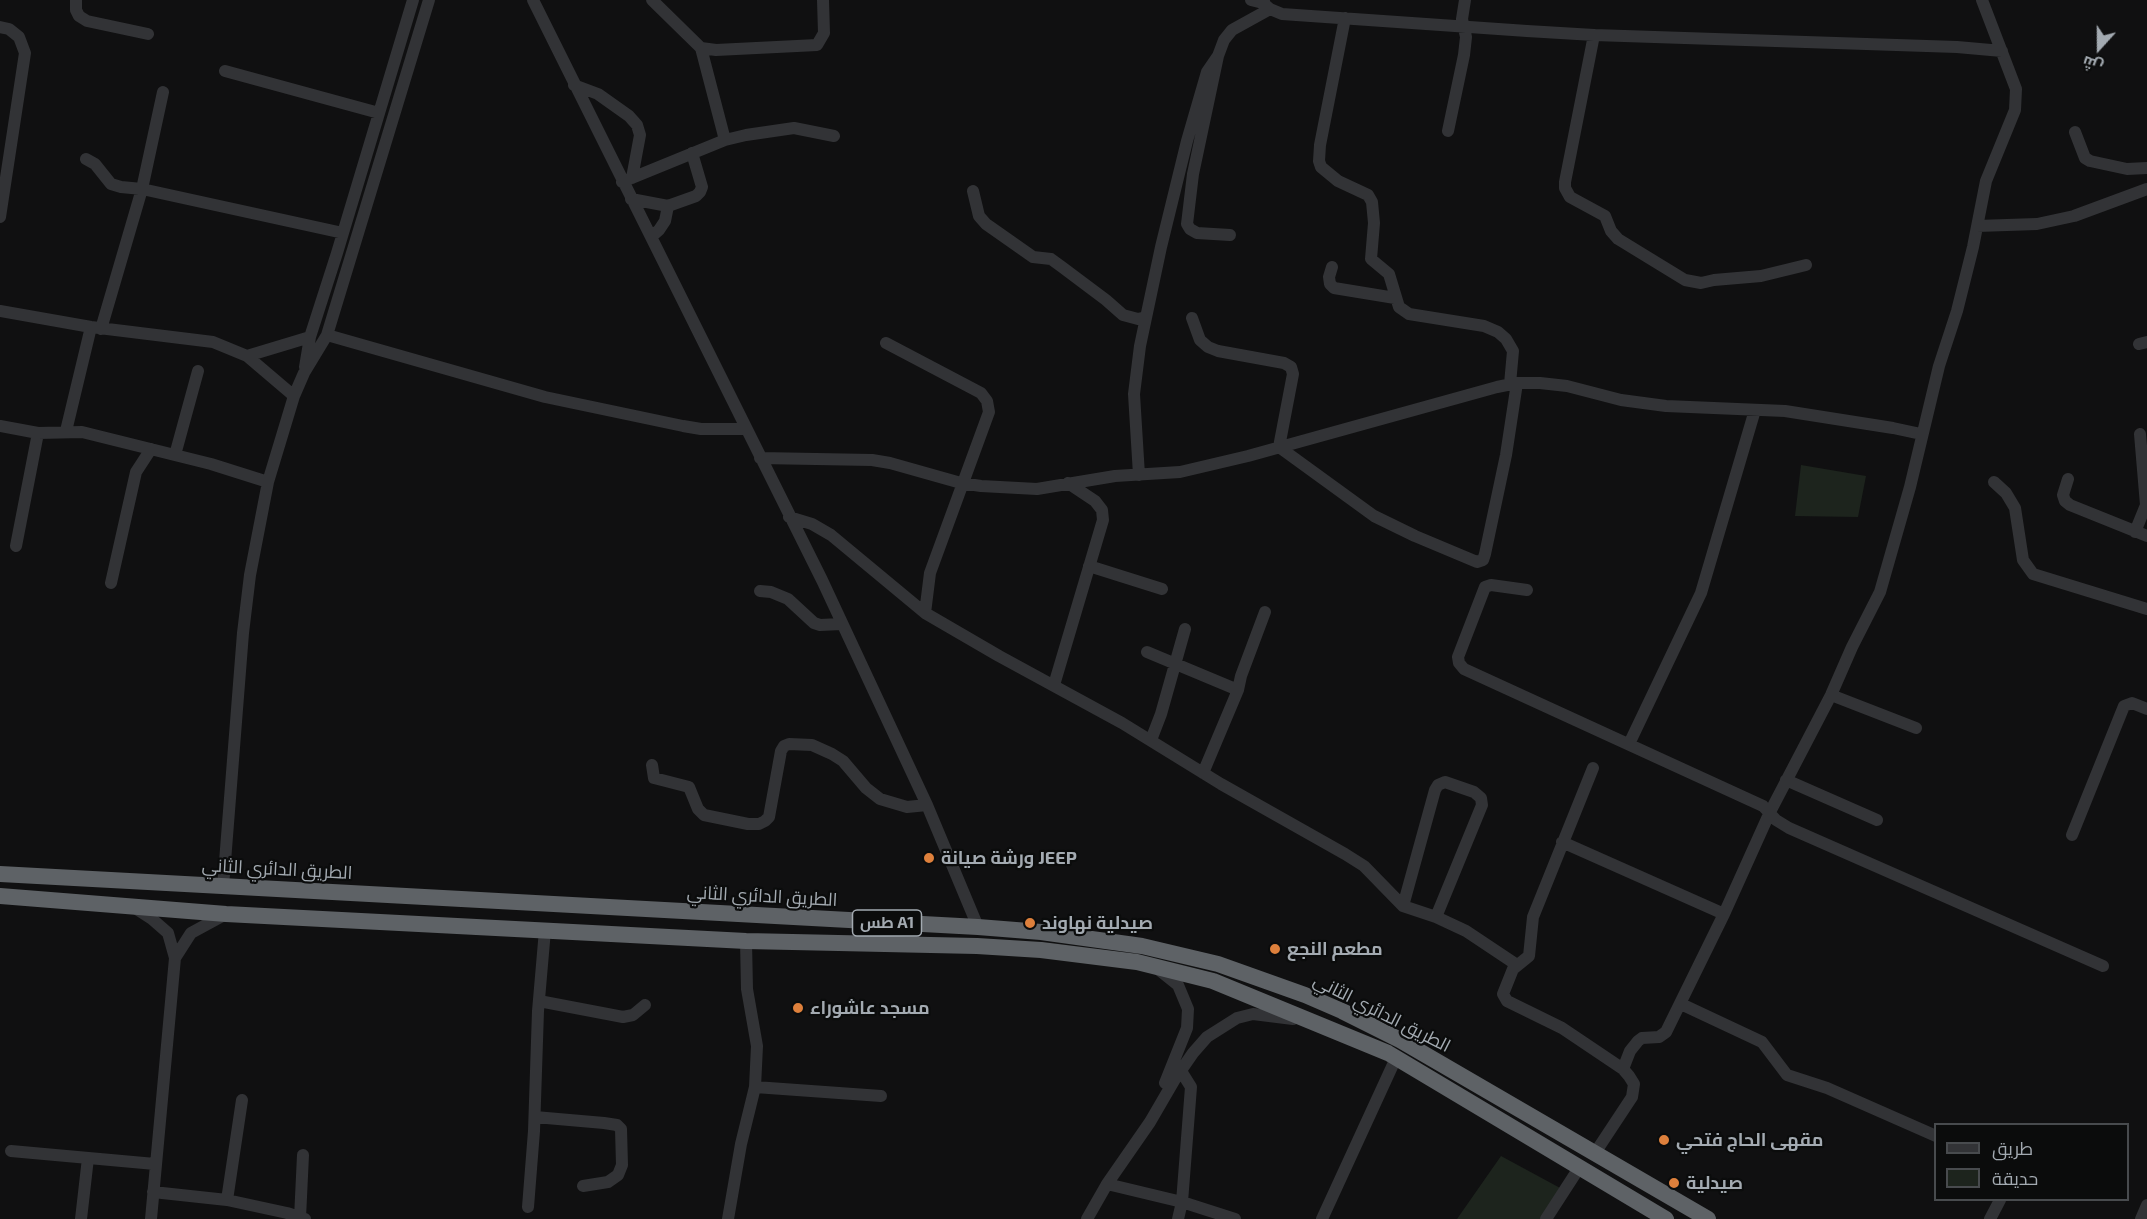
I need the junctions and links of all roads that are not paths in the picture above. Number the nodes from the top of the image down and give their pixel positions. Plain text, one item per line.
1 (76, 0) edge
2 (413, 0) edge
3 (429, 0) edge
4 (533, 0) edge
5 (652, 0) edge
6 (823, 0) edge
7 (1465, 0) edge
8 (1982, 0) edge
9 (1262, 3) edge
10 (1345, 18) junction
11 (0, 27) edge
12 (1465, 27) junction
13 (148, 34) dead end
14 (1594, 35) junction
15 (701, 48) junction
16 (2002, 51) junction
17 (1218, 56) junction
18 (225, 71) dead end
19 (574, 85) junction
20 (163, 92) dead end
21 (379, 113) junction
22 (1448, 130) dead end
23 (2075, 132) dead end
24 (834, 136) dead end
25 (725, 140) junction
26 (692, 153) junction
27 (86, 159) dead end
28 (2147, 168) edge
29 (627, 180) junction
30 (142, 189) junction
31 (2147, 189) edge
32 (973, 191) dead end
33 (631, 199) junction
34 (668, 206) junction
35 (0, 217) edge
36 (1977, 226) junction
37 (344, 233) junction
38 (1230, 235) dead end
39 (651, 237) junction
40 (1806, 265) dead end
41 (1332, 267) dead end
42 (1395, 298) junction
43 (0, 311) edge
44 (1146, 317) junction
45 (1192, 318) dead end
46 (96, 328) junction
47 (327, 335) junction
48 (310, 337) junction
49 (885, 343) dead end
50 (248, 356) junction
51 (198, 371) dead end
52 (304, 373) junction
53 (1513, 384) junction
54 (294, 396) junction
55 (1755, 410) junction
56 (0, 426) edge
57 (745, 429) junction
58 (66, 432) junction
59 (38, 433) junction
60 (1921, 434) junction
61 (2140, 434) dead end
62 (1280, 447) junction
63 (152, 450) junction
64 (175, 455) junction
65 (760, 458) junction
66 (1139, 475) junction
67 (2068, 479) dead end
68 (268, 482) junction
69 (1994, 482) dead end
70 (962, 483) junction
71 (1068, 483) junction
72 (789, 517) junction
73 (2141, 534) edge
74 (16, 546) dead end
75 (1089, 566) junction
76 (111, 583) dead end
77 (1162, 589) dead end
78 (1527, 590) dead end
79 (760, 591) dead end
80 (2147, 609) edge
81 (1264, 612) dead end
82 (926, 614) junction
83 (841, 624) junction
84 (1185, 628) dead end
85 (1147, 652) dead end
86 (1176, 663) junction
87 (1054, 685) junction
88 (1238, 690) junction
89 (1831, 695) junction
90 (2147, 709) edge
91 (1916, 728) dead end
92 (1151, 740) junction
93 (1629, 744) junction
94 (652, 765) dead end
95 (1593, 768) dead end
96 (1203, 773) junction
97 (1786, 780) junction
98 (927, 805) junction
99 (1770, 812) junction
100 (1877, 820) dead end
101 (2072, 835) dead end
102 (1562, 842) junction
103 (0, 874) edge
104 (223, 887) junction
105 (370, 893) junction
106 (0, 896) edge
107 (536, 903) junction
108 (1403, 906) junction
109 (134, 907) junction
110 (226, 914) junction
111 (1724, 914) junction
112 (1436, 917) junction
113 (978, 927) junction
114 (545, 930) junction
115 (746, 941) junction
116 (175, 958) junction
117 (1517, 965) junction
118 (1155, 966) junction
119 (2103, 966) dead end
120 (539, 1001) junction
121 (1681, 1004) junction
122 (645, 1005) dead end
123 (1318, 1025) junction
124 (1396, 1058) junction
125 (1623, 1069) junction
126 (1181, 1071) junction
127 (755, 1087) junction
128 (881, 1096) dead end
129 (242, 1100) dead end
130 (535, 1117) junction
131 (1934, 1136) edge
132 (11, 1151) dead end
133 (1595, 1153) junction
134 (303, 1155) dead end
135 (88, 1158) junction
136 (156, 1164) junction
137 (1579, 1168) junction
138 (1107, 1184) junction
139 (583, 1186) dead end
140 (153, 1192) junction
141 (227, 1200) junction
142 (1999, 1201) edge
143 (1182, 1202) junction
144 (2147, 1205) edge
145 (528, 1207) dead end
146 (302, 1218) edge
147 (81, 1219) edge
148 (151, 1219) edge
149 (728, 1219) edge
150 (1080, 1219) edge
151 (1087, 1219) edge
152 (1178, 1219) edge
153 (1235, 1219) edge
154 (1322, 1219) edge
155 (1546, 1219) edge
156 (1666, 1219) edge
157 (1708, 1219) edge
158 (1990, 1219) edge
159 (2141, 1219) edge

1 - 13 street
2 - 21 street
3 - 47 street
4 - 19 street
5 - 15 street
6 - 15 street
7 - 12 street
8 - 16 street
9 - 10 street
9 - 17 street
10 - 12 street
10 - 42 street
11 - 35 street
12 - 14 street
12 - 22 street
14 - 16 street
14 - 40 street
15 - 25 street
16 - 36 street
17 - 38 street
17 - 44 street
18 - 21 street
19 - 29 street
19 - 29 street
20 - 30 street
21 - 37 street
23 - 28 street
24 - 25 street
25 - 26 street
26 - 29 street
26 - 34 street
27 - 30 street
29 - 33 street
30 - 37 street
30 - 46 street
31 - 36 street
32 - 44 street
33 - 34 street
33 - 39 street
34 - 39 street
36 - 60 street
37 - 48 street
39 - 57 street
41 - 42 street
42 - 53 street
43 - 46 street
44 - 66 street
45 - 62 street
46 - 50 street
46 - 58 street
47 - 52 street
47 - 57 street
48 - 50 street
48 - 52 street
49 - 70 street
50 - 54 street
51 - 64 street
52 - 54 street
53 - 55 street
53 - 62 street
53 - 62 street
54 - 68 street
55 - 60 street
55 - 93 street
56 - 59 street
57 - 65 street
58 - 59 street
58 - 63 street
59 - 74 street
60 - 89 street
61 - 73 street
62 - 66 street
63 - 64 street
63 - 76 street
64 - 68 street
65 - 70 street
65 - 72 street
66 - 71 street
67 - 73 street
68 - 104 street
69 - 80 street
70 - 71 street
70 - 82 street
71 - 75 street
72 - 82 street
72 - 83 street
75 - 77 street
75 - 87 street
78 - 93 street
79 - 83 street
81 - 88 street
82 - 87 street
83 - 98 street
84 - 86 street
85 - 86 street
86 - 88 street
86 - 92 street
87 - 92 street
88 - 96 street
89 - 91 street
89 - 97 street
90 - 101 street
92 - 96 street
93 - 99 street
94 - 98 street
95 - 102 street
96 - 108 street
97 - 99 street
97 - 100 street
98 - 113 street
99 - 111 street
99 - 119 street
102 - 111 street
102 - 117 street
103 - 104 highway, الطريق الدائري الثاني / طس A1
104 - 105 highway, الطريق الدائري الثاني / طس A1
105 - 107 highway, الطريق الدائري الثاني / طس A1
105 - 110 highway
106 - 109 highway, الطريق الدائري الثاني / طس A1
107 - 113 highway, الطريق الدائري الثاني / طس A1
107 - 114 highway
108 - 112 street
108 - 112 street
109 - 110 highway, الطريق الدائري الثاني / طس A1
109 - 116 street
110 - 114 highway, الطريق الدائري الثاني / طس A1
110 - 116 street
111 - 121 street
112 - 117 street
113 - 133 highway, الطريق الدائري الثاني / طس A1
114 - 115 highway, الطريق الدائري الثاني / طس A1
114 - 120 street
115 - 118 highway, الطريق الدائري الثاني / طس A1
115 - 127 street
116 - 136 street
117 - 125 street
118 - 123 highway, الطريق الدائري الثاني / طس A1
118 - 150 street
120 - 122 street
120 - 130 street
121 - 125 street
121 - 131 street
123 - 124 highway, الطريق الدائري الثاني / طس A1
123 - 126 street
124 - 137 highway, الطريق الدائري الثاني / طس A1
124 - 154 street
125 - 133 street
126 - 138 street
126 - 143 street
127 - 128 street
127 - 149 street
129 - 141 street
130 - 139 street
130 - 145 street
132 - 135 street
133 - 157 highway, الطريق الدائري الثاني / طس A1
134 - 146 street
135 - 136 street
135 - 147 street
136 - 140 street
137 - 155 street
137 - 156 highway, الطريق الدائري الثاني / طس A1
138 - 143 street
138 - 151 street
140 - 141 street
140 - 148 street
141 - 146 street
142 - 158 street
143 - 152 street
143 - 153 street
144 - 159 street

